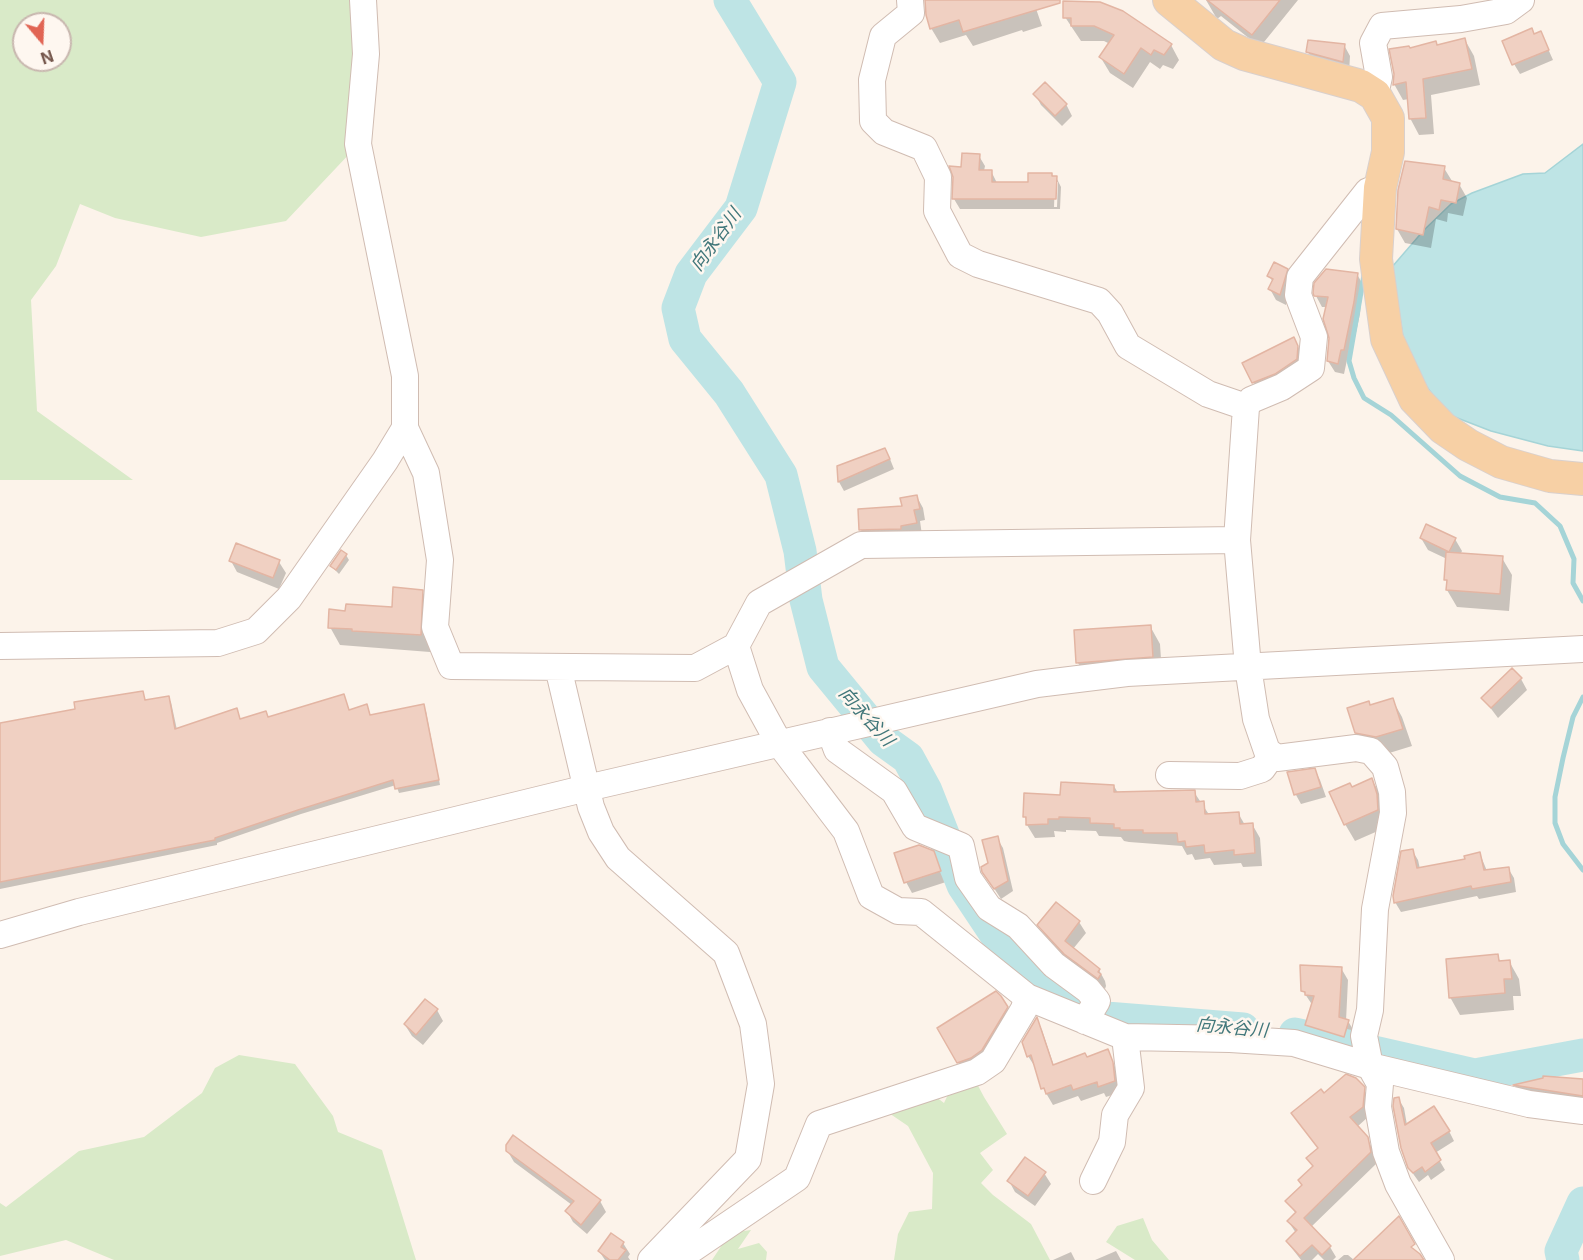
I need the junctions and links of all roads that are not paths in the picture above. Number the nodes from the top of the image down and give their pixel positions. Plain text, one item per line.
1 (363, 0) edge
2 (910, 0) edge
3 (1169, 0) edge
4 (1189, 0) edge
5 (1521, 0) edge
6 (1244, 54) junction
7 (1376, 94) junction
8 (1380, 188) junction
9 (1246, 406) junction
10 (405, 428) junction
11 (1583, 479) edge
12 (1237, 540) junction
13 (0, 646) edge
14 (736, 646) junction
15 (1583, 649) edge
16 (558, 667) junction
17 (1248, 667) junction
18 (833, 730) junction
19 (779, 743) junction
20 (1272, 754) junction
21 (1169, 775) dead end
22 (587, 788) junction
23 (0, 935) edge
24 (1027, 998) junction
25 (1085, 1021) junction
26 (1125, 1037) junction
27 (1370, 1066) junction
28 (1583, 1111) edge
29 (1093, 1181) dead end
30 (651, 1260) edge
31 (676, 1260) edge
32 (1441, 1260) edge

1 - 10 street
2 - 9 street
3 - 6 main road
4 - 6 street
5 - 7 street
6 - 7 main road
7 - 8 main road
8 - 9 street
8 - 11 main road
9 - 12 street
10 - 13 street
10 - 16 street
12 - 14 street
12 - 17 street
14 - 16 street
14 - 19 street
15 - 17 street
16 - 22 street
17 - 18 street
17 - 20 street
18 - 19 street
18 - 25 street
19 - 22 street
19 - 24 street
20 - 21 street
20 - 27 street
22 - 23 street
22 - 30 street
24 - 25 street
24 - 31 street
25 - 26 street
26 - 27 street
26 - 29 street
27 - 28 street
27 - 32 street

